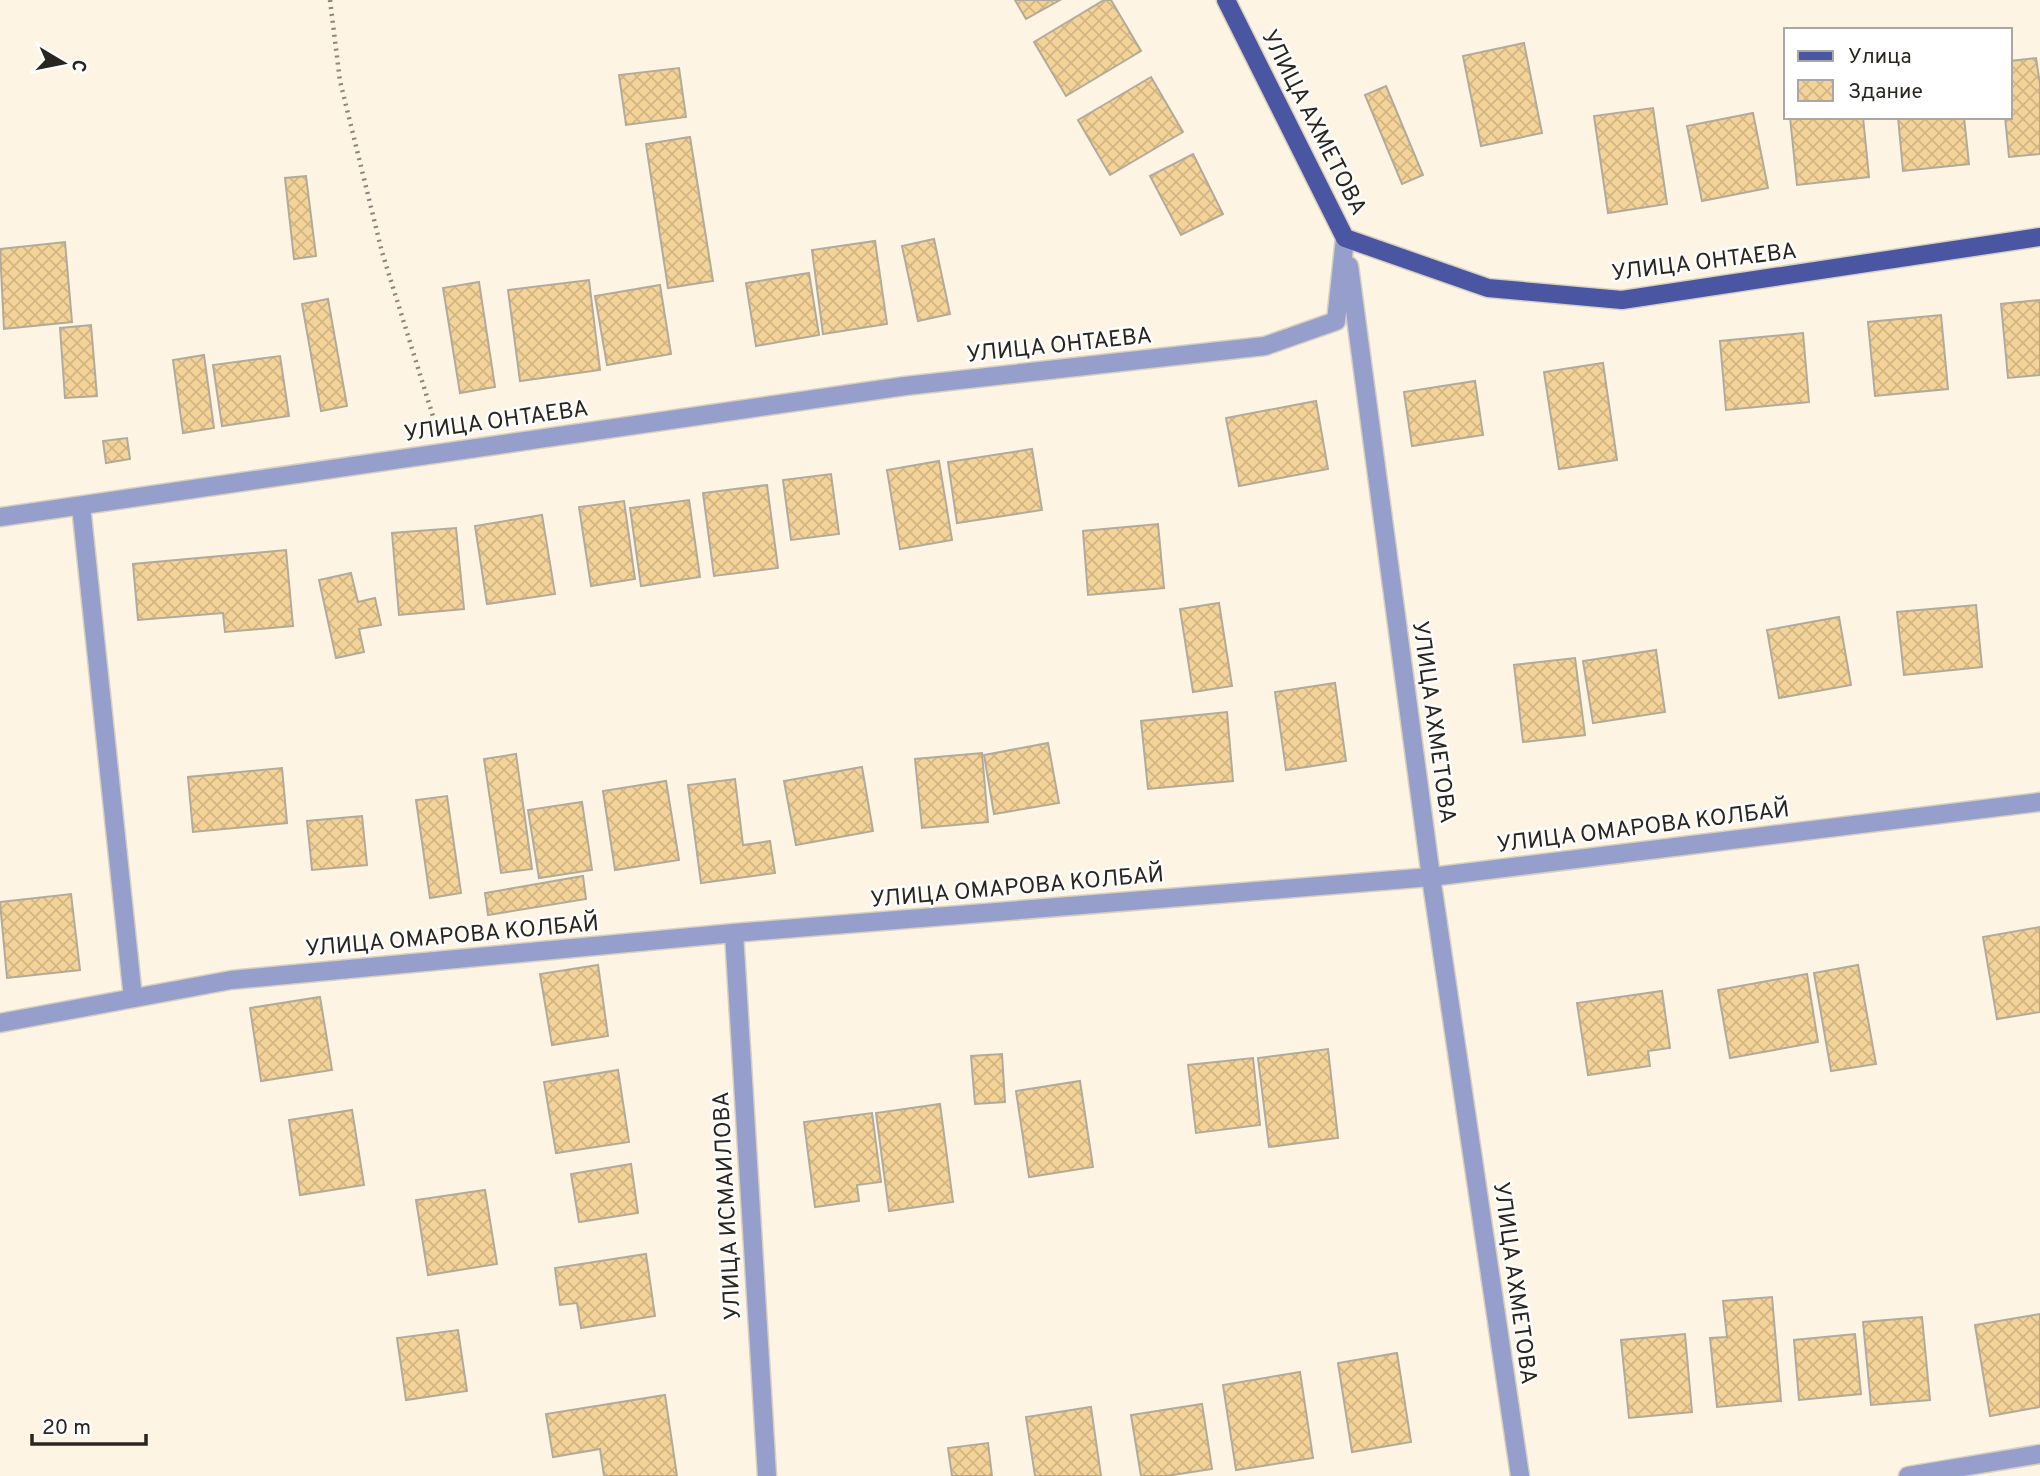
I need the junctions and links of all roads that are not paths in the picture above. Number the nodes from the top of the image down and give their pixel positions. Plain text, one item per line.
1 (1226, 0) edge
2 (2040, 237) edge
3 (1345, 238) junction
4 (80, 506) junction
5 (0, 517) edge
6 (2040, 802) edge
7 (1431, 877) junction
8 (734, 933) junction
9 (132, 998) junction
10 (0, 1023) edge
11 (2040, 1454) edge
12 (767, 1476) edge
13 (1520, 1476) edge
14 (1908, 1476) edge

1 - 3 main road, УЛИЦА АХМЕТОВА
2 - 3 main road, УЛИЦА ОНТАЕВА
3 - 4 street, УЛИЦА ОНТАЕВА
3 - 7 street, УЛИЦА АХМЕТОВА
4 - 5 street, УЛИЦА ОНТАЕВА
4 - 9 street
6 - 7 street, УЛИЦА ОМАРОВА КОЛБАЙ
7 - 8 street, УЛИЦА ОМАРОВА КОЛБАЙ
7 - 13 street, УЛИЦА АХМЕТОВА
8 - 9 street, УЛИЦА ОМАРОВА КОЛБАЙ
8 - 12 street, УЛИЦА ИСМАИЛОВА
9 - 10 street, УЛИЦА ОМАРОВА КОЛБАЙ
11 - 14 street

